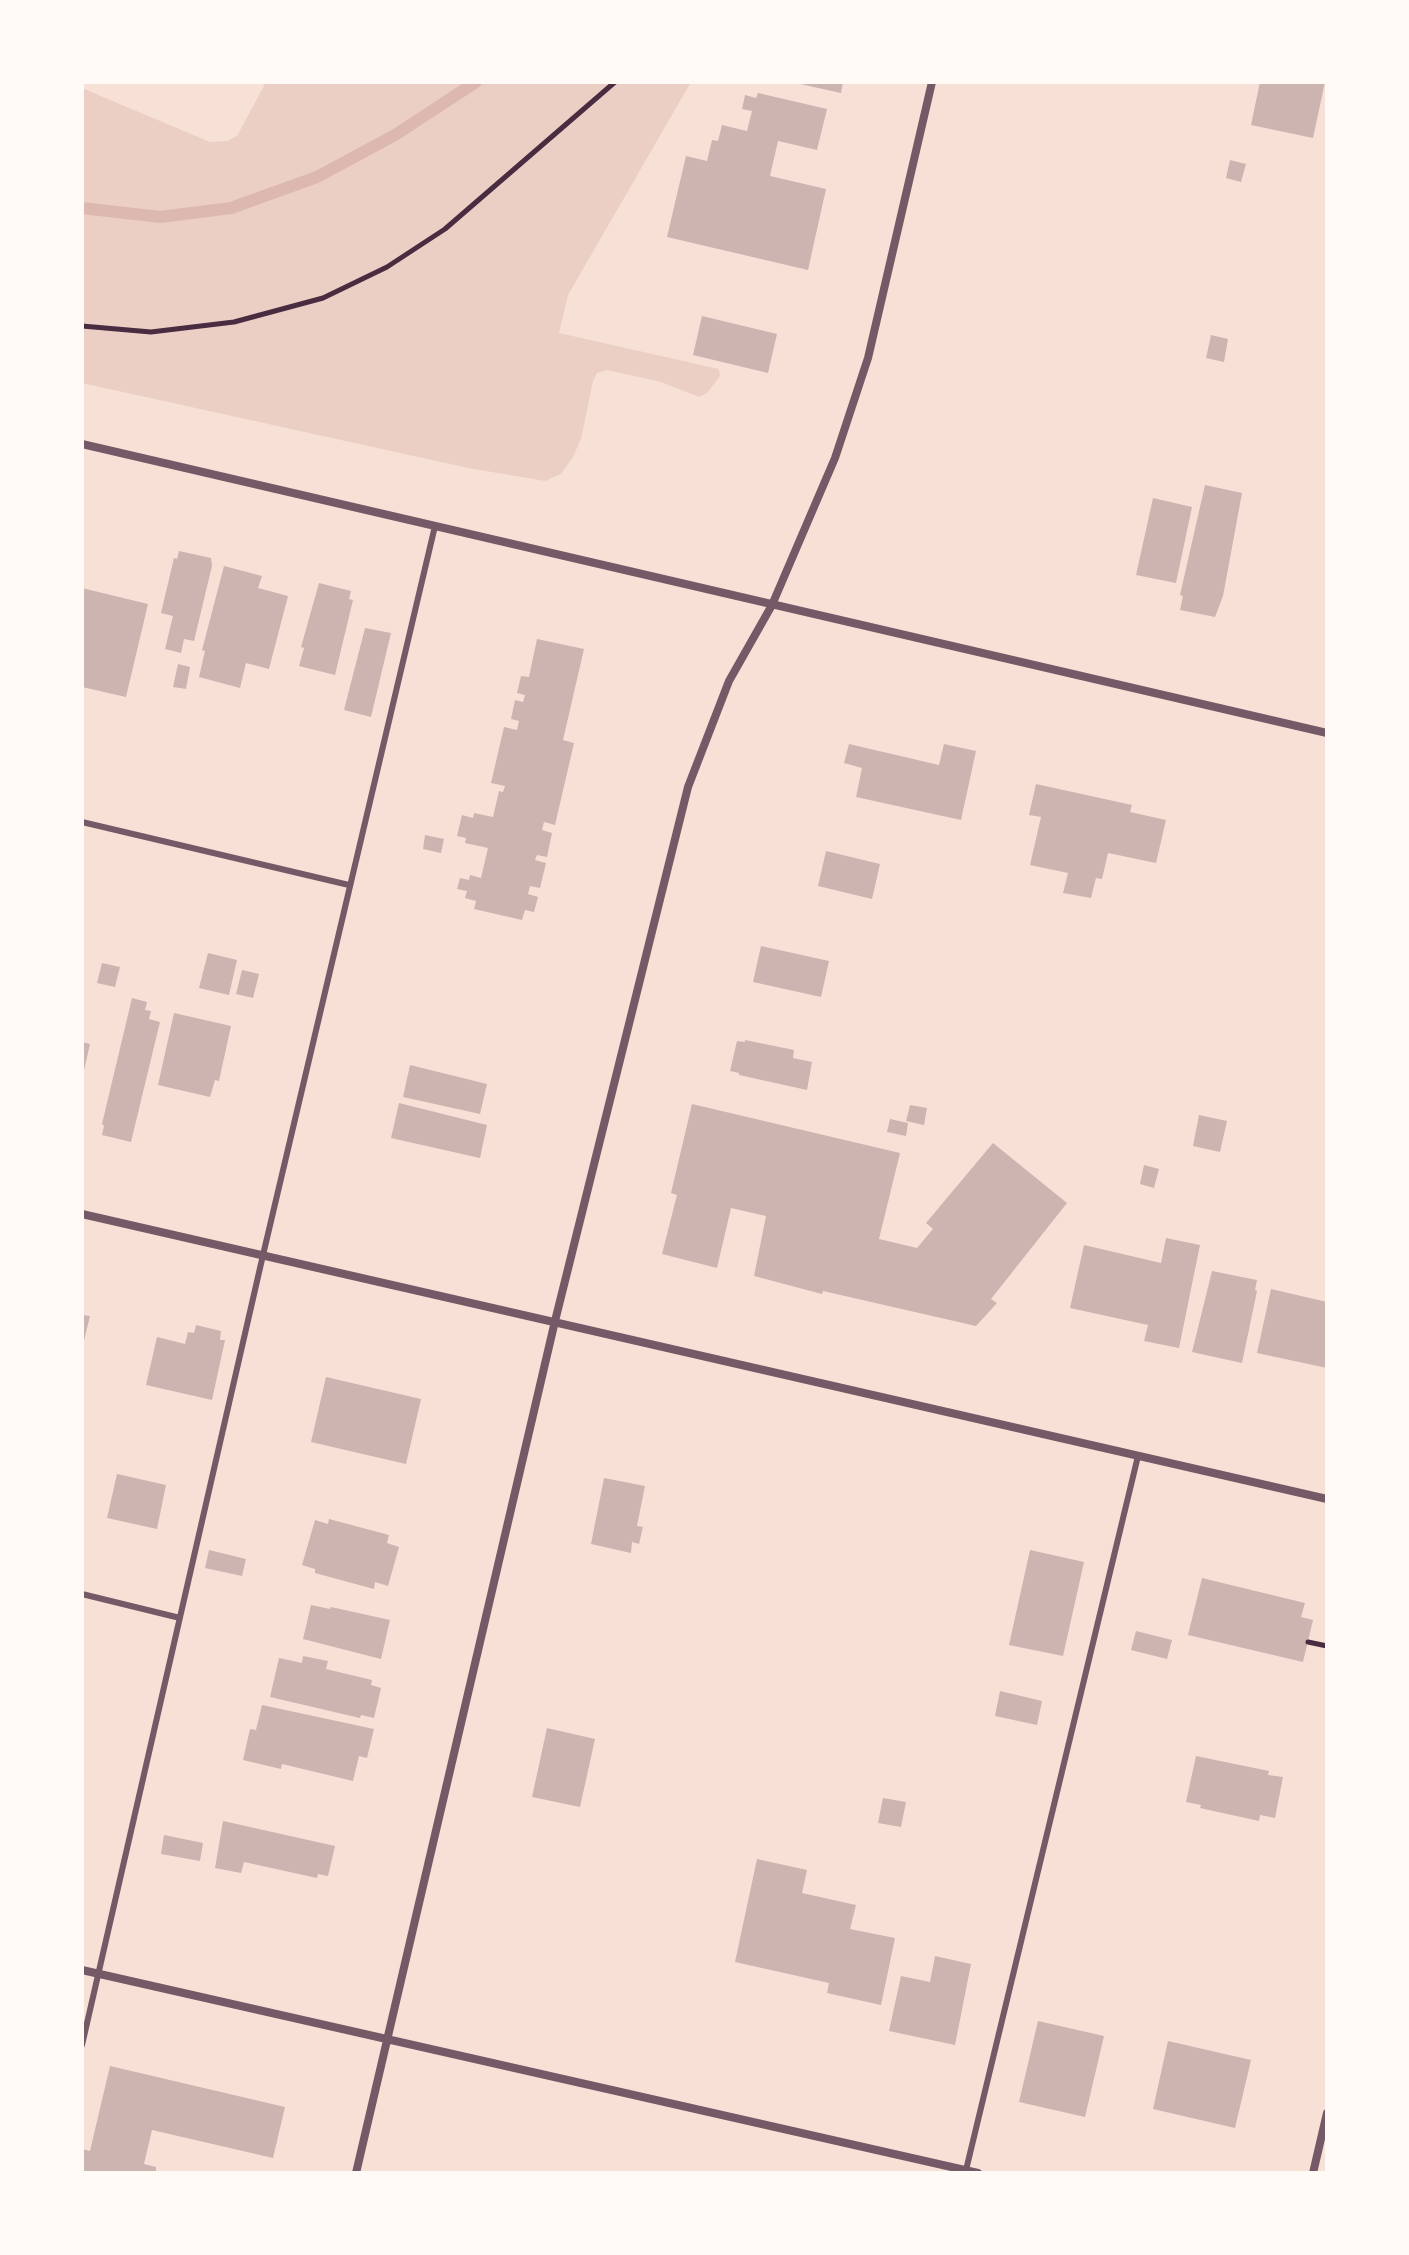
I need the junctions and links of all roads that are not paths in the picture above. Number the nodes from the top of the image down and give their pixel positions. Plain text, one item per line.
1 (932, 82) edge
2 (82, 444) edge
3 (435, 526) junction
4 (772, 605) junction
5 (1327, 733) edge
6 (82, 822) edge
7 (349, 885) junction
8 (82, 1214) edge
9 (263, 1255) junction
10 (555, 1321) junction
11 (1138, 1456) junction
12 (1327, 1499) edge
13 (82, 1594) edge
14 (180, 1618) junction
15 (82, 1970) edge
16 (98, 1973) junction
17 (388, 2038) junction
18 (82, 2045) edge
19 (1327, 2113) edge
20 (966, 2170) junction
21 (356, 2173) edge
22 (978, 2173) edge
23 (1313, 2173) edge

1 - 4 street
2 - 3 street
3 - 4 street
3 - 7 lane
4 - 5 street
4 - 10 street
6 - 7 lane
7 - 9 lane
8 - 9 street
9 - 10 street
9 - 14 lane
10 - 11 street
10 - 17 street
11 - 12 street
11 - 20 lane
13 - 14 lane
14 - 16 lane
15 - 16 street
16 - 17 street
16 - 18 lane
17 - 20 street
17 - 21 street
19 - 23 street
20 - 22 street

